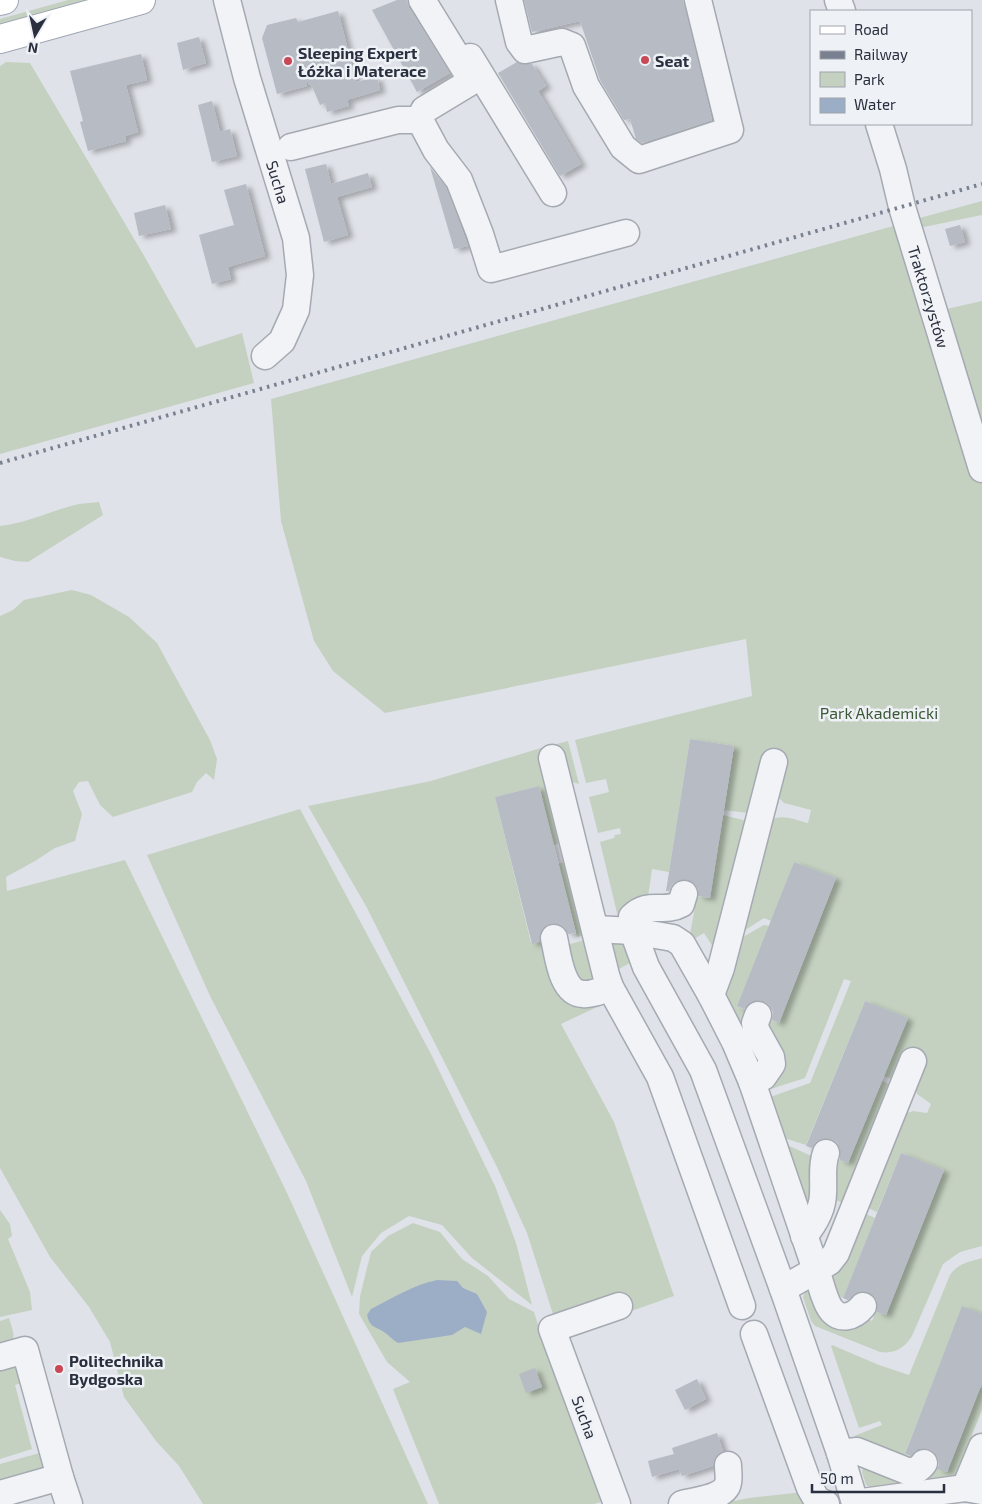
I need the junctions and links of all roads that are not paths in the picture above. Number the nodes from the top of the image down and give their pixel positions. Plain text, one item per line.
1 (4, 0) edge
2 (141, 0) edge
3 (227, 0) edge
4 (422, 0) edge
5 (437, 0) edge
6 (509, 0) edge
7 (698, 0) edge
8 (0, 1) edge
9 (0, 40) edge
10 (420, 120) junction
11 (879, 125) edge
12 (291, 147) dead end
13 (553, 193) dead end
14 (626, 233) dead end
15 (265, 356) dead end
16 (982, 470) edge
17 (552, 758) dead end
18 (774, 762) dead end
19 (684, 894) dead end
20 (595, 929) junction
21 (633, 931) junction
22 (554, 938) dead end
23 (610, 987) junction
24 (711, 995) junction
25 (758, 1015) dead end
26 (913, 1061) dead end
27 (752, 1082) junction
28 (826, 1153) dead end
29 (804, 1236) junction
30 (816, 1270) junction
31 (783, 1289) junction
32 (619, 1306) dead end
33 (742, 1306) dead end
34 (862, 1306) dead end
35 (754, 1334) dead end
36 (0, 1357) edge
37 (982, 1448) edge
38 (840, 1453) junction
39 (924, 1463) dead end
40 (728, 1465) dead end
41 (60, 1477) junction
42 (974, 1490) edge
43 (0, 1494) edge
44 (619, 1503) edge
45 (852, 1503) edge
46 (69, 1504) edge
47 (682, 1504) edge
48 (826, 1504) edge

1 - 8 main road
2 - 9 main road
3 - 15 street, Sucha
4 - 10 street
5 - 13 street
6 - 7 street
10 - 12 street
10 - 14 street
11 - 16 street, Traktorzystów
17 - 20 street
18 - 24 street
19 - 21 street
20 - 21 street
20 - 23 street
21 - 24 street
21 - 31 street
22 - 23 street
23 - 33 street
24 - 27 street
25 - 27 street
26 - 30 street
27 - 29 street
28 - 29 street
29 - 30 street
30 - 31 street
30 - 34 street
31 - 38 street
32 - 44 street, Sucha
35 - 48 street
36 - 41 street
37 - 42 street
38 - 39 street
38 - 45 street
40 - 47 street
41 - 43 street
41 - 46 street
42 - 45 street

